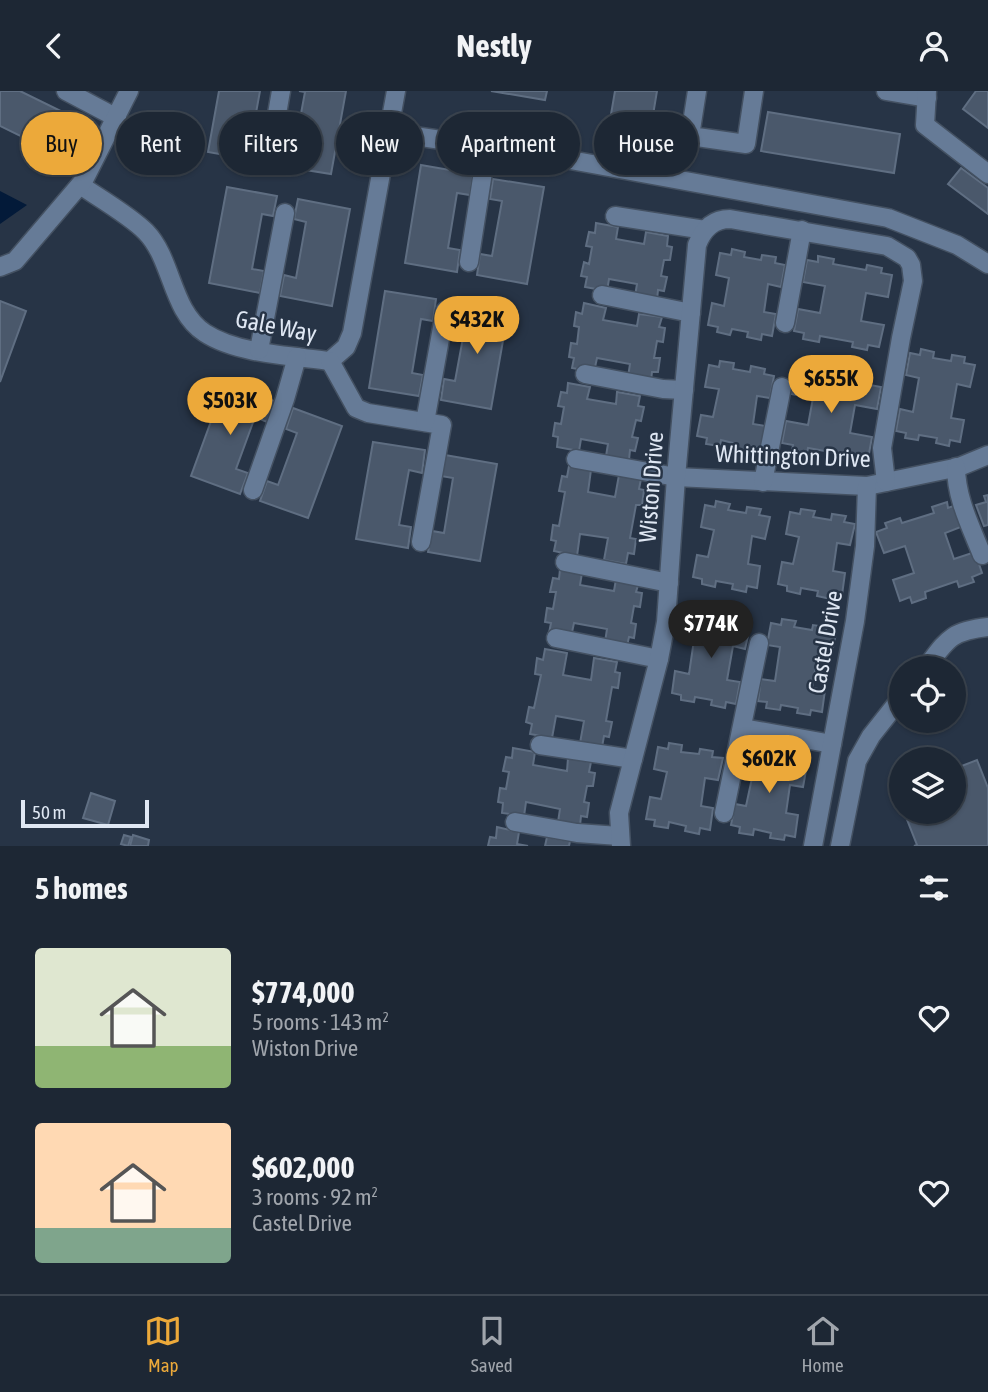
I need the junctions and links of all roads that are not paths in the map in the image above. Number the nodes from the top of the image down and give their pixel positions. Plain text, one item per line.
1 (66, 91) edge
2 (129, 91) edge
3 (281, 91) edge
4 (396, 91) edge
5 (697, 91) edge
6 (754, 91) edge
7 (886, 91) edge
8 (927, 94) edge
9 (120, 112) edge
10 (277, 112) edge
11 (391, 112) edge
12 (116, 117) edge
13 (116, 120) edge
14 (580, 163) edge
15 (988, 174) edge
16 (380, 175) edge
17 (483, 175) edge
18 (80, 185) junction
19 (285, 213) dead end
20 (615, 216) dead end
21 (705, 230) junction
22 (802, 230) junction
23 (469, 262) dead end
24 (988, 264) edge
25 (0, 267) edge
26 (602, 295) dead end
27 (445, 311) dead end
28 (691, 313) junction
29 (785, 323) dead end
30 (259, 351) junction
31 (297, 357) junction
32 (330, 361) junction
33 (585, 374) dead end
34 (782, 387) dead end
35 (684, 390) junction
36 (425, 422) junction
37 (988, 455) edge
38 (576, 459) dead end
39 (956, 467) junction
40 (676, 477) junction
41 (763, 482) junction
42 (886, 482) junction
43 (867, 486) junction
44 (253, 490) dead end
45 (421, 542) dead end
46 (982, 555) dead end
47 (565, 562) dead end
48 (668, 583) junction
49 (988, 627) edge
50 (556, 638) dead end
51 (759, 643) dead end
52 (935, 656) edge
53 (659, 659) junction
54 (889, 713) edge
55 (743, 728) junction
56 (832, 744) junction
57 (540, 745) dead end
58 (633, 759) junction
59 (724, 813) dead end
60 (516, 823) dead end
61 (620, 841) edge
62 (813, 846) edge
63 (840, 846) edge

1 - 12 street
2 - 9 street
3 - 10 street
4 - 11 street
5 - 6 street
7 - 8 street
8 - 15 street
13 - 18 street
14 - 24 street
16 - 32 street
17 - 23 street
18 - 25 street
18 - 30 street, Gale Way
19 - 30 street
20 - 21 street
21 - 22 street
21 - 28 street, Wiston Drive
22 - 29 street
22 - 42 street
26 - 28 street
27 - 36 street
28 - 35 street, Wiston Drive
30 - 31 street, Gale Way
31 - 32 street, Gale Way
31 - 44 street
32 - 36 street, Gale Way
33 - 35 street
34 - 41 street
35 - 40 street, Wiston Drive
36 - 45 street
37 - 39 street, Whittington Drive
38 - 40 street, Whittington Drive
39 - 42 street, Whittington Drive
39 - 46 street
40 - 41 street, Whittington Drive
40 - 48 street, Wiston Drive
41 - 43 street, Whittington Drive
42 - 43 street, Whittington Drive
43 - 56 street, Castel Drive
47 - 48 street
48 - 53 street, Wiston Drive
49 - 52 street
50 - 53 street
51 - 55 street
53 - 58 street, Wiston Drive
54 - 63 street
55 - 56 street
55 - 59 street
56 - 62 street, Castel Drive
57 - 58 street
58 - 61 street, Wiston Drive
60 - 61 street

